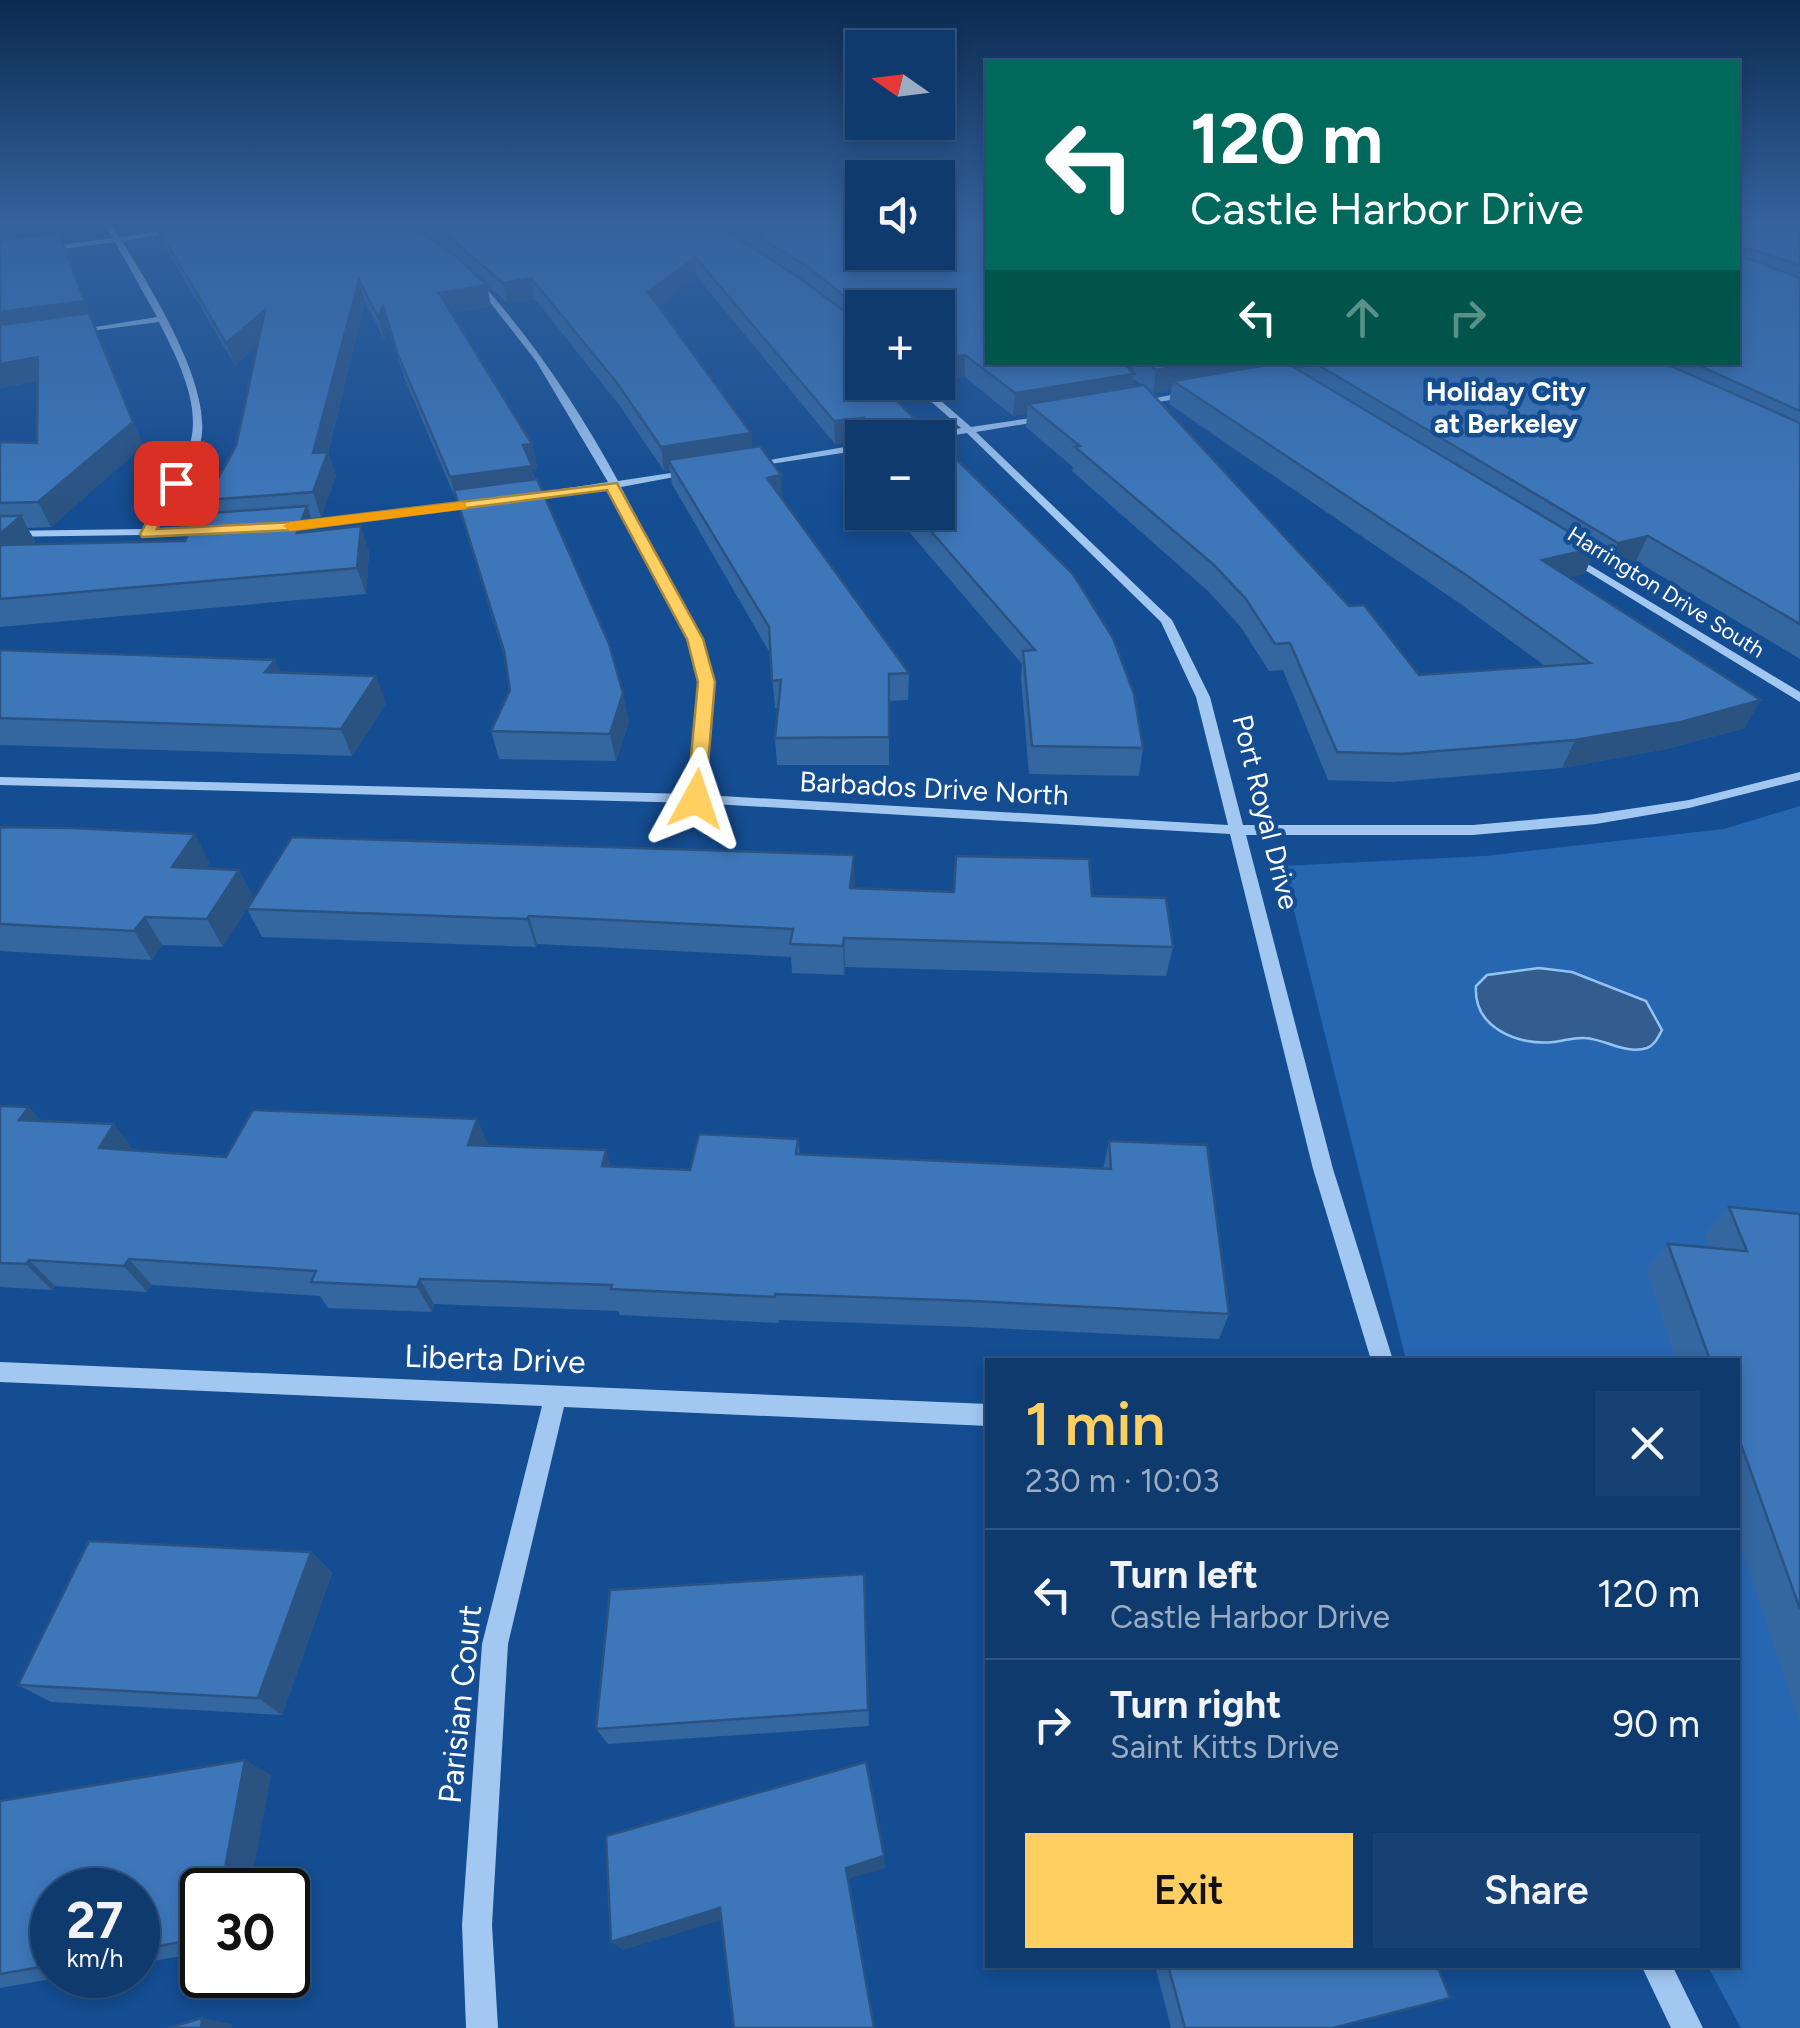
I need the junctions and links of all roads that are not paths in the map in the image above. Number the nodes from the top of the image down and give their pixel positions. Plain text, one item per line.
1 (158, 314) edge
2 (508, 314) edge
3 (161, 319) junction
4 (67, 332) edge
5 (1205, 392) edge
6 (934, 400) edge
7 (1126, 404) edge
8 (1067, 414) edge
9 (969, 430) junction
10 (955, 432) edge
11 (845, 449) edge
12 (747, 464) edge
13 (708, 470) edge
14 (612, 486) junction
15 (516, 499) edge
16 (497, 501) edge
17 (277, 528) edge
18 (222, 532) edge
19 (0, 534) edge
20 (147, 534) junction
21 (1552, 545) edge
22 (1800, 698) edge
23 (1800, 776) edge
24 (0, 781) edge
25 (696, 799) junction
26 (1238, 830) junction
27 (1381, 1358) edge
28 (0, 1372) edge
29 (556, 1394) junction
30 (985, 1415) edge
31 (1657, 1968) edge
32 (482, 2028) edge
33 (1687, 2028) edge

1 - 3 street
2 - 14 street
3 - 4 street
3 - 20 street
5 - 7 street
6 - 9 street, Port Royal Drive
8 - 9 street
9 - 10 street
9 - 26 street, Port Royal Drive
11 - 12 street
13 - 14 street
14 - 15 street
14 - 25 street
16 - 17 street
18 - 20 street
19 - 20 street
21 - 22 street, Harrington Drive South
23 - 26 street, Barbados Drive North
24 - 25 street, Barbados Drive North
25 - 26 street, Barbados Drive North
26 - 27 street, Port Royal Drive
28 - 29 street, Liberta Drive
29 - 30 street, Liberta Drive
29 - 32 street, Parisian Court
31 - 33 street

